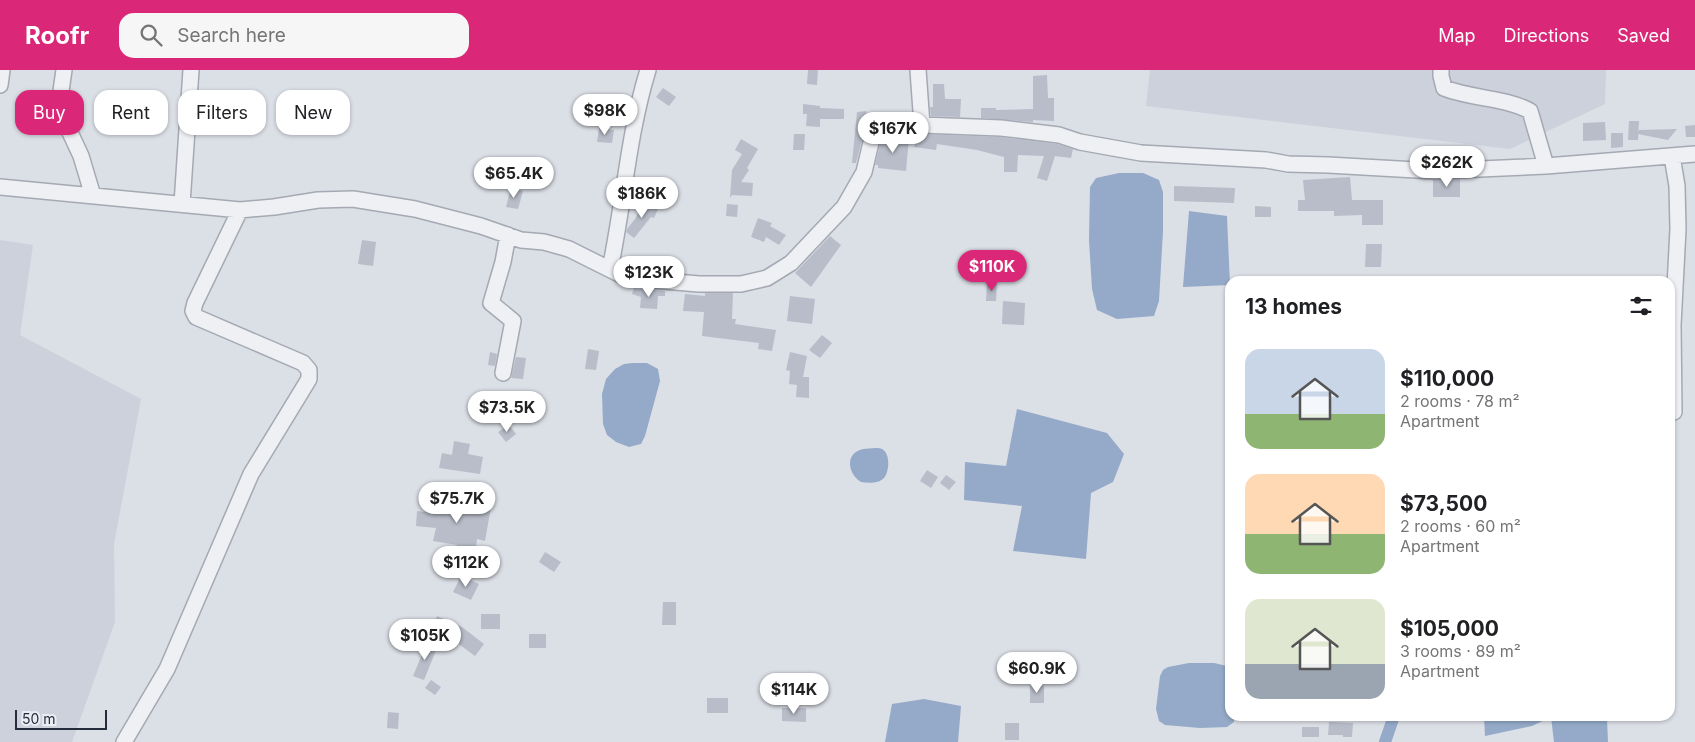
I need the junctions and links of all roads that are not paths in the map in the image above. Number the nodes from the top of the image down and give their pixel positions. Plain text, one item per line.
1 (2, 70) edge
2 (64, 70) edge
3 (191, 70) edge
4 (648, 70) edge
5 (918, 70) edge
6 (1441, 70) edge
7 (0, 85) edge
8 (922, 125) junction
9 (1695, 154) edge
10 (1672, 156) junction
11 (1546, 166) junction
12 (0, 187) edge
13 (93, 196) junction
14 (182, 204) junction
15 (240, 210) junction
16 (508, 235) junction
17 (610, 269) junction
18 (1675, 287) edge
19 (503, 373) dead end
20 (124, 742) edge

1 - 7 street
2 - 13 street
3 - 14 street
4 - 17 street
5 - 8 street
6 - 11 street
8 - 11 street
8 - 17 street
9 - 10 street
10 - 11 street
10 - 18 street
12 - 13 street
13 - 14 street
14 - 15 street
15 - 16 street
15 - 20 street
16 - 17 street
16 - 19 street

